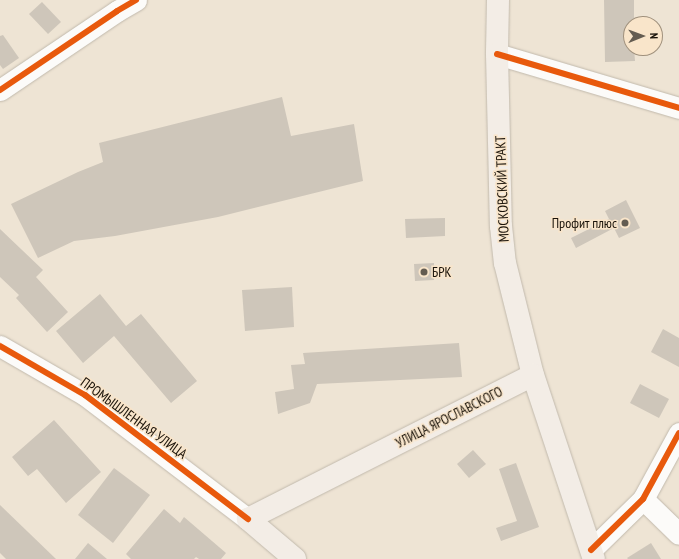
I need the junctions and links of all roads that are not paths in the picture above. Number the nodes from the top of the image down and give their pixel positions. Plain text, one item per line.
1 (136, 0) edge
2 (498, 0) edge
3 (497, 54) junction
4 (0, 90) edge
5 (679, 108) edge
6 (0, 346) edge
7 (533, 375) junction
8 (679, 433) edge
9 (643, 499) junction
10 (248, 519) junction
11 (679, 534) edge
12 (593, 554) edge
13 (295, 559) edge

1 - 4 street
2 - 3 main road, МОСКОВСКИЙ ТРАКТ
3 - 5 street
3 - 7 main road, МОСКОВСКИЙ ТРАКТ
6 - 10 street, ПРОМЫШЛЕННАЯ УЛИЦА
7 - 10 main road, УЛИЦА ЯРОСЛАВСКОГО
7 - 12 main road
8 - 9 street
9 - 11 street
9 - 12 street
10 - 13 main road

